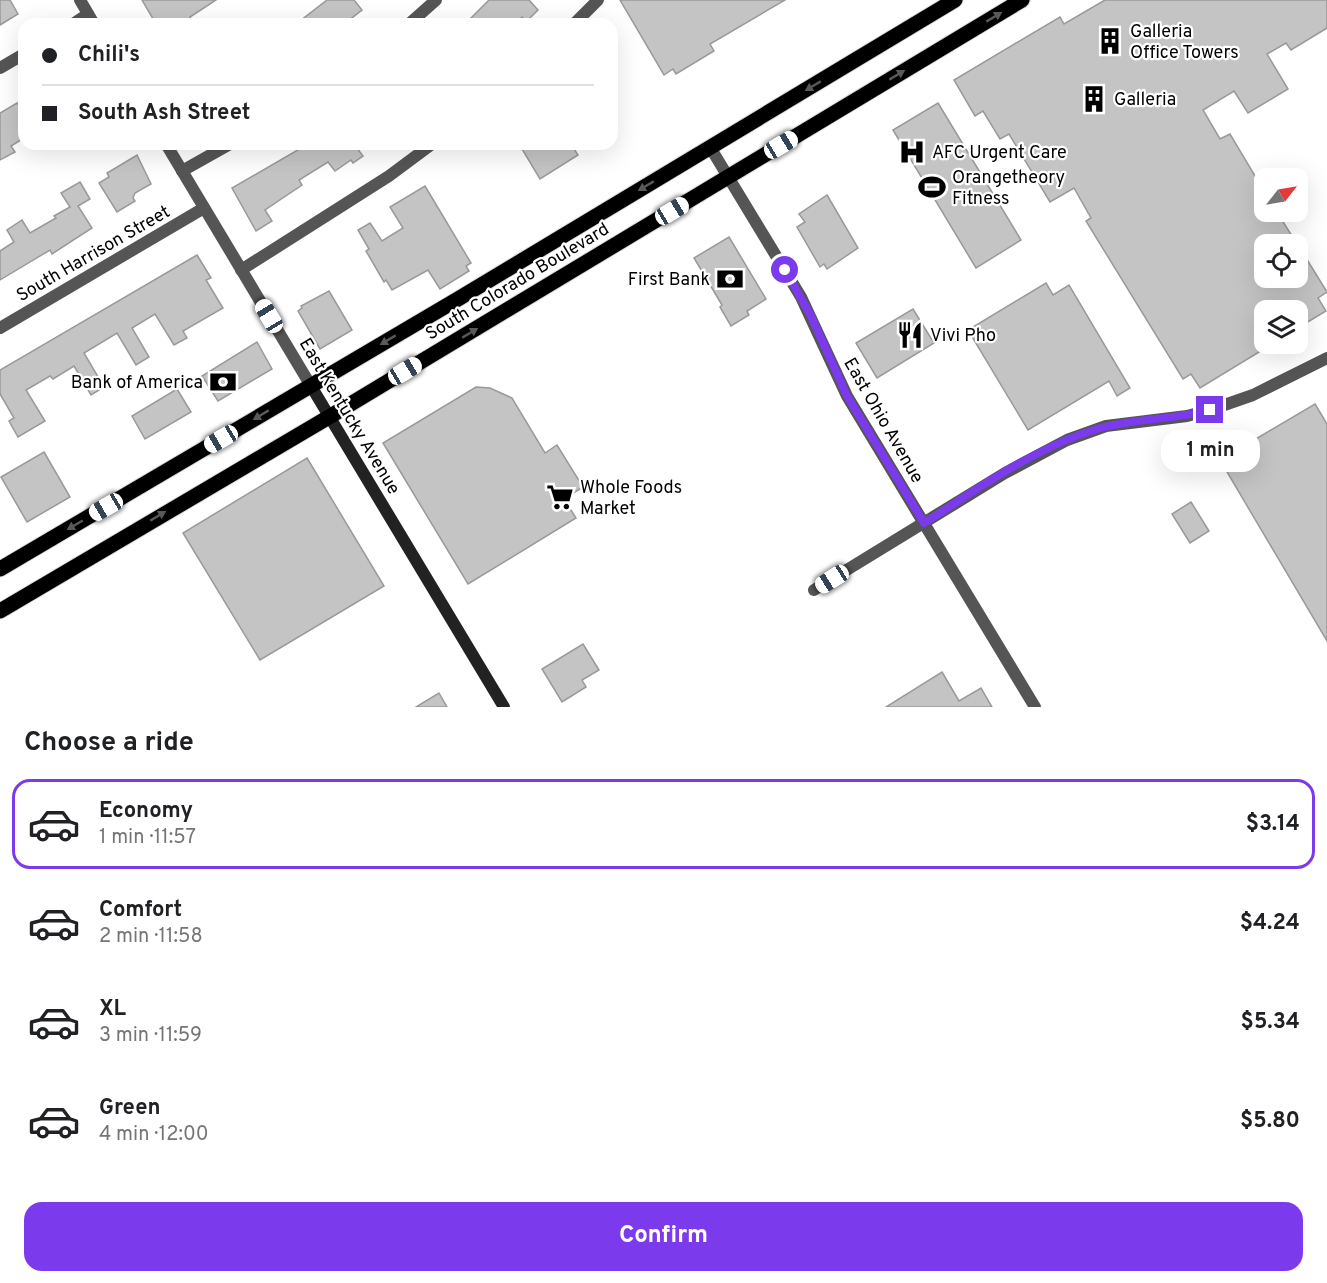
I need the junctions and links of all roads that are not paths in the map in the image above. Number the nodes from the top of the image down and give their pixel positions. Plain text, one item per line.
1 (80, 0) edge
2 (436, 0) edge
3 (598, 0) edge
4 (955, 0) edge
5 (1022, 0) edge
6 (90, 18) edge
7 (416, 18) edge
8 (580, 18) edge
9 (18, 58) edge
10 (0, 68) edge
11 (710, 147) junction
12 (170, 150) edge
13 (220, 150) edge
14 (424, 150) edge
15 (182, 171) junction
16 (728, 177) junction
17 (204, 208) junction
18 (241, 270) junction
19 (0, 328) edge
20 (1327, 358) edge
21 (311, 386) junction
22 (329, 417) junction
23 (924, 523) junction
24 (0, 569) edge
25 (814, 590) dead end
26 (0, 611) edge
27 (504, 707) edge
28 (1035, 707) edge

1 - 6 street
2 - 7 street
3 - 8 street
4 -> 11 main road, South Colorado Boulevard
16 -> 5 main road, South Colorado Boulevard
9 - 10 street
11 - 16 street, East Ohio Avenue
11 -> 21 main road, South Colorado Boulevard
12 - 15 street, East Kentucky Avenue
13 - 15 street
14 - 18 street
15 - 17 street, East Kentucky Avenue
22 -> 16 main road, South Colorado Boulevard
16 - 23 street, East Ohio Avenue
17 - 18 street, East Kentucky Avenue
17 - 19 street, South Harrison Street
18 - 21 street, East Kentucky Avenue
20 - 23 street
21 - 22 street, East Kentucky Avenue
21 -> 24 main road, South Colorado Boulevard
26 -> 22 main road, South Colorado Boulevard
22 - 27 street, East Kentucky Avenue
23 - 25 street
23 - 28 street, East Ohio Avenue

